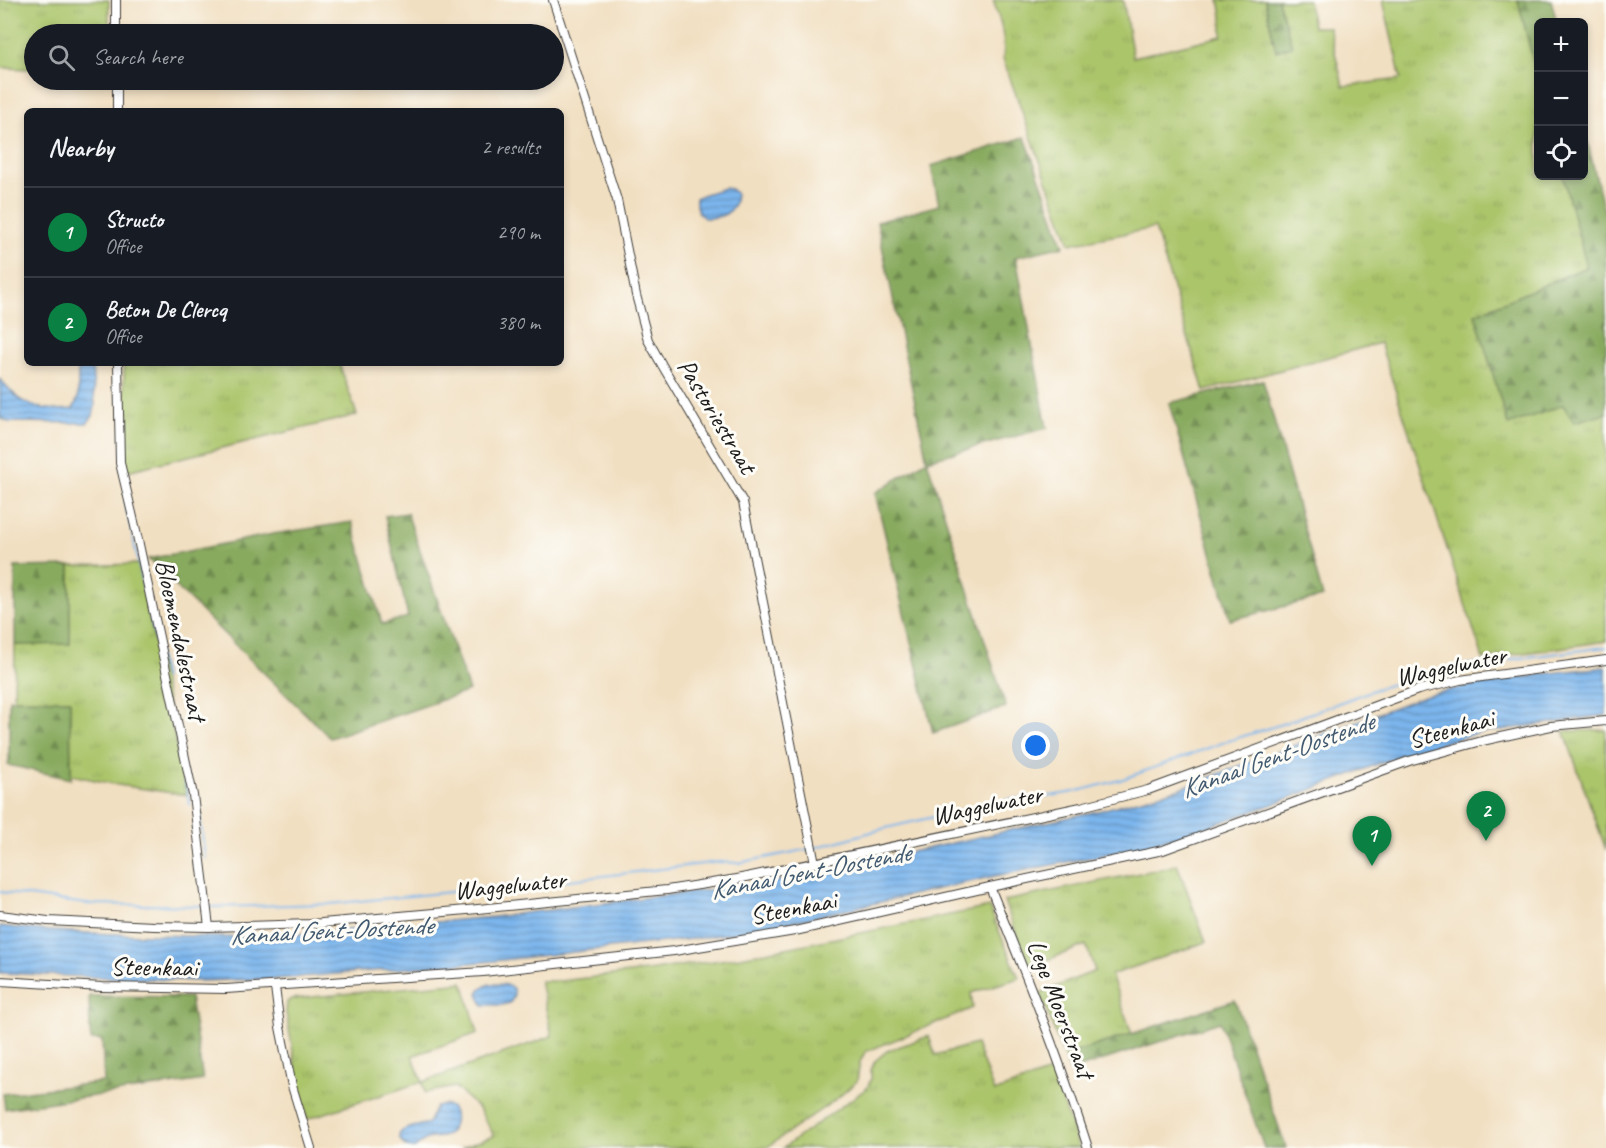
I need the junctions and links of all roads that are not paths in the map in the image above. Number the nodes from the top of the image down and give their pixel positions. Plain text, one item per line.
1 (116, 0) edge
2 (553, 0) edge
3 (116, 24) edge
4 (561, 24) edge
5 (564, 34) edge
6 (117, 90) edge
7 (117, 108) edge
8 (118, 366) edge
9 (1606, 660) edge
10 (1606, 721) edge
11 (813, 854) junction
12 (990, 887) junction
13 (0, 915) edge
14 (209, 927) junction
15 (0, 981) edge
16 (275, 987) junction
17 (311, 1148) edge
18 (1088, 1148) edge

1 - 3 street
2 - 4 street, Pastoriestraat
5 - 11 street, Pastoriestraat
6 - 7 street
8 - 14 street, Bloemendalestraat
9 - 11 street, Waggelwater
10 - 12 street, Steenkaai
11 - 14 street, Waggelwater
12 - 16 street, Steenkaai
12 - 18 street, Lege Moerstraat
13 - 14 street, Waggelwater
15 - 16 street, Steenkaai
16 - 17 street

